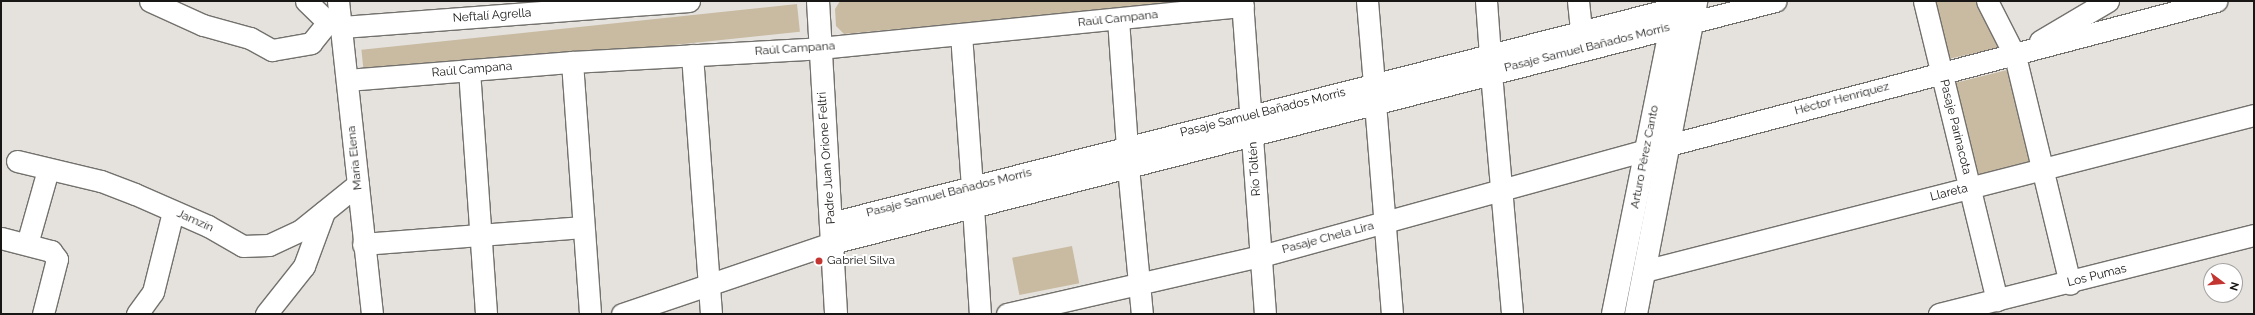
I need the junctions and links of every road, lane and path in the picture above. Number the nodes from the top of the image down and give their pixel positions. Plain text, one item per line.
1 (150, 1) edge
2 (306, 1) edge
3 (338, 1) edge
4 (690, 1) edge
5 (818, 1) edge
6 (1367, 1) edge
7 (1486, 1) edge
8 (1578, 1) edge
9 (1775, 1) edge
10 (1924, 1) edge
11 (1987, 1) edge
12 (2108, 1) edge
13 (2216, 1) edge
14 (639, 3) edge
15 (1242, 4) edge
16 (509, 8) edge
17 (1686, 9) edge
18 (1118, 19) junction
19 (335, 24) junction
20 (1581, 32) junction
21 (961, 34) junction
22 (820, 48) junction
23 (692, 55) junction
24 (2015, 56) junction
25 (572, 62) junction
26 (1491, 64) junction
27 (469, 70) junction
28 (1941, 73) junction
29 (347, 80) junction
30 (1375, 94) junction
31 (2254, 115) edge
32 (1251, 125) junction
33 (1669, 145) junction
34 (1646, 150) junction
35 (1128, 157) junction
36 (18, 161) dead end
37 (2044, 169) junction
38 (48, 170) junction
39 (358, 184) junction
40 (1970, 188) junction
41 (1501, 190) junction
42 (973, 197) junction
43 (173, 212) junction
44 (324, 212) junction
45 (1385, 222) junction
46 (582, 227) junction
47 (832, 233) junction
48 (478, 235) junction
49 (2254, 235) edge
50 (1, 238) edge
51 (27, 244) junction
52 (363, 244) junction
53 (1261, 256) junction
54 (1644, 271) junction
55 (709, 282) junction
56 (2070, 283) junction
57 (1139, 285) junction
58 (1997, 300) junction
59 (43, 314) edge
60 (137, 314) edge
61 (266, 314) edge
62 (372, 314) edge
63 (486, 314) edge
64 (590, 314) edge
65 (622, 314) edge
66 (711, 314) edge
67 (836, 314) edge
68 (980, 314) edge
69 (1007, 314) edge
70 (1142, 314) edge
71 (1265, 314) edge
72 (1392, 314) edge
73 (1512, 314) edge
74 (1613, 314) edge
75 (1636, 314) edge
76 (1939, 314) edge

1 - 19 street
2 - 19 street
3 - 19 street, María Elena
4 - 14 street, Neftalí Agrella
5 - 22 street, Padre Juan Orione Feltri
6 - 30 street
7 - 26 street
8 - 20 street
9 - 17 street
10 - 28 street, Pasaje Parinacota
11 - 24 street
12 - 24 street, Héctor Henríquez
13 - 24 street, Héctor Henríquez
14 - 16 street, Neftalí Agrella
15 - 18 street, Raúl Campana
15 - 32 street, Río Toltén
16 - 19 street, Neftalí Agrella
17 - 20 street, Pasaje Samuel Bañados Morris
17 - 26 street, Pasaje Samuel Bañados Morris
17 - 33 street, Arturo Pérez Canto
17 - 34 street, Arturo Pérez Canto
18 - 21 street, Raúl Campana
18 - 35 street
19 - 29 street, María Elena
20 - 26 street, Pasaje Samuel Bañados Morris
21 - 22 street, Raúl Campana
21 - 42 street
22 - 23 street, Raúl Campana
22 - 47 street, Padre Juan Orione Feltri
23 - 25 street, Raúl Campana
23 - 55 street
24 - 28 street, Héctor Henríquez
24 - 37 street
25 - 27 street, Raúl Campana
25 - 46 street
26 - 30 street, Pasaje Samuel Bañados Morris
26 - 41 street
27 - 29 street, Raúl Campana
27 - 48 street
28 - 33 street, Héctor Henríquez
28 - 40 street, Pasaje Parinacota
29 - 39 street, María Elena
30 - 32 street, Pasaje Samuel Bañados Morris
30 - 45 street
31 - 37 street, Llareta
32 - 35 street, Pasaje Samuel Bañados Morris
32 - 53 street, Río Toltén
33 - 54 street, Arturo Pérez Canto
34 - 41 street, Pasaje Chela Lira
34 - 74 street, Arturo Pérez Canto
35 - 42 street, Pasaje Samuel Bañados Morris
35 - 57 street
36 - 38 street, Jamzín
37 - 40 street, Llareta
37 - 56 street
38 - 43 street, Jamzín
38 - 51 street
39 - 44 street, Jamzín
39 - 52 street, María Elena
40 - 54 street, Llareta
40 - 58 street, Pasaje Parinacota
41 - 45 street, Pasaje Chela Lira
41 - 73 street
42 - 47 street, Pasaje Samuel Bañados Morris
42 - 68 street
43 - 44 street, Jamzín
43 - 60 street
44 - 61 street
45 - 53 street, Pasaje Chela Lira
45 - 72 street
46 - 48 street
46 - 64 street
47 - 55 street, Pasaje Samuel Bañados Morris
47 - 67 street, Padre Juan Orione Feltri
48 - 52 street
48 - 63 street
49 - 56 street, Los Pumas
50 - 51 street
51 - 59 street
52 - 62 street, María Elena
53 - 57 street, Pasaje Chela Lira
53 - 71 street, Río Toltén
54 - 75 street, Arturo Pérez Canto
55 - 65 street, Pasaje Samuel Bañados Morris
55 - 66 street
56 - 58 street, Los Pumas
57 - 69 street, Pasaje Chela Lira
57 - 70 street
58 - 76 street, Los Pumas

